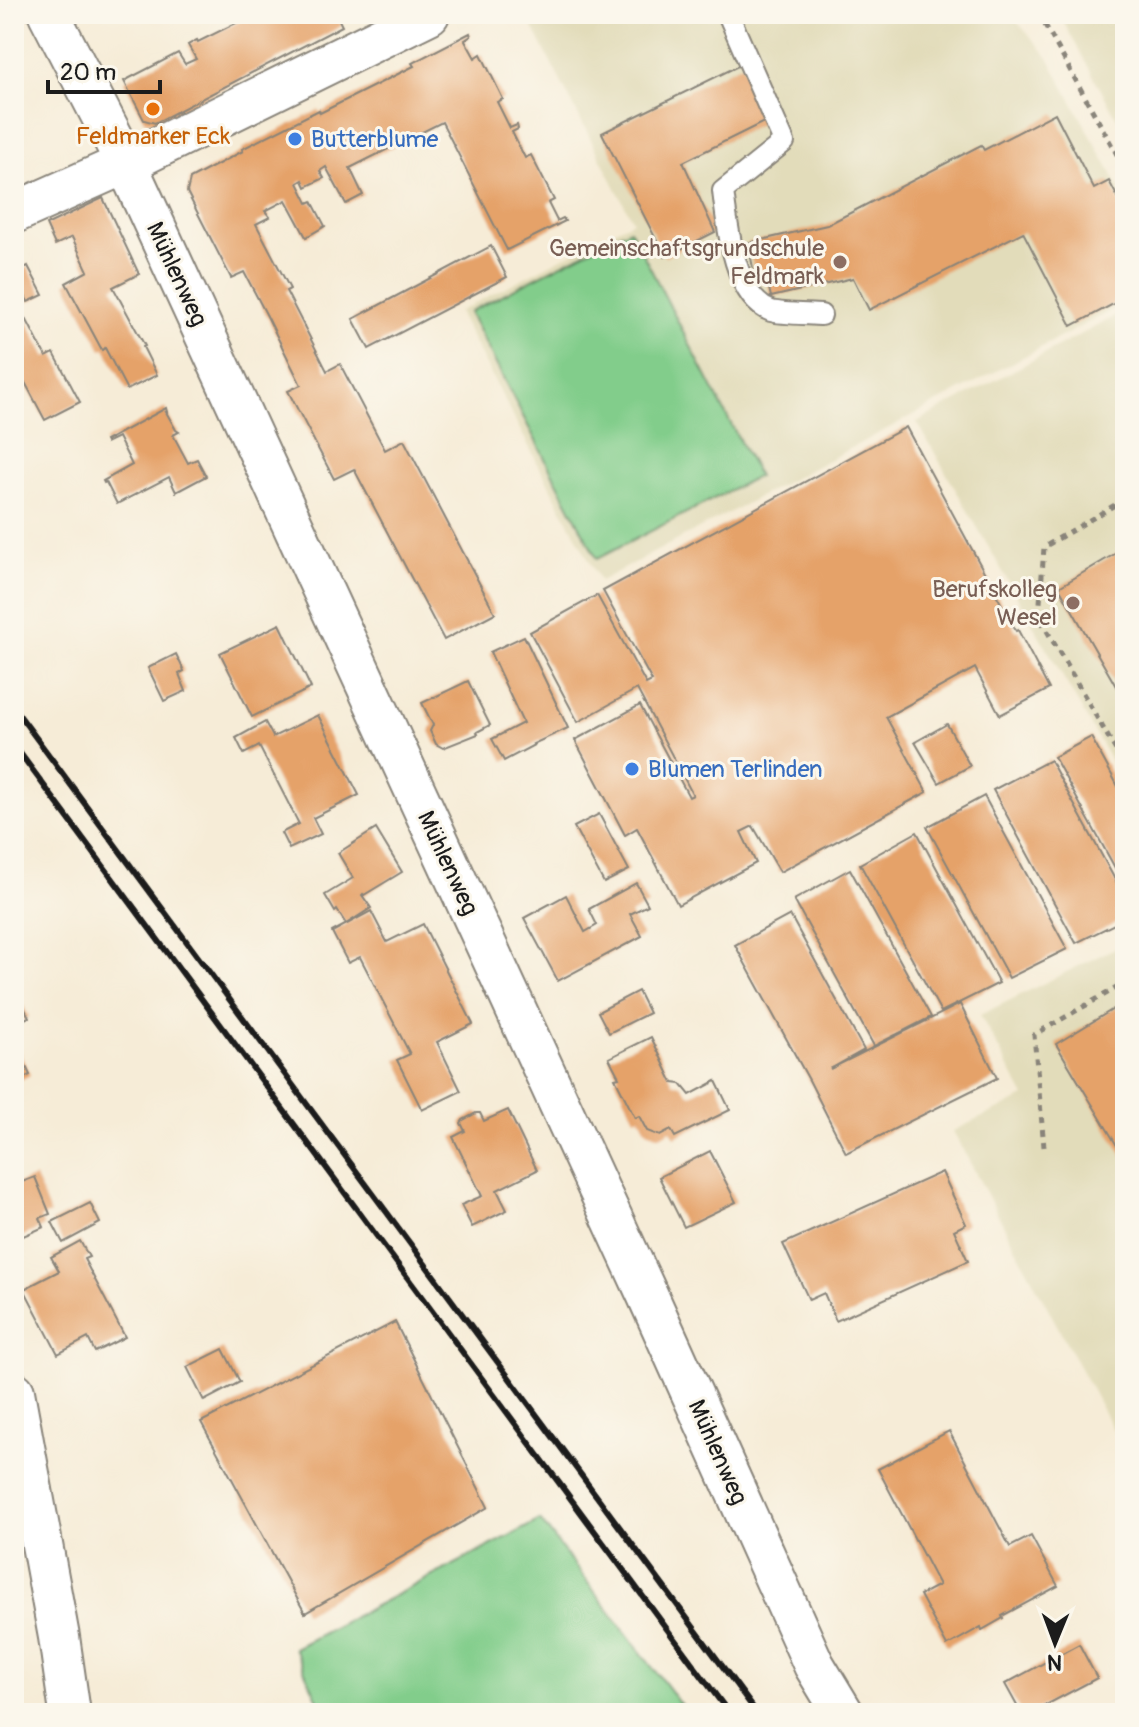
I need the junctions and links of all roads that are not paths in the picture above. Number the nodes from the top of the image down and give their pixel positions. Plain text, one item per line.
1 (49, 14) edge
2 (429, 14) edge
3 (728, 14) edge
4 (126, 163) junction
5 (14, 213) edge
6 (821, 315) dead end
7 (14, 1392) edge
8 (20, 1464) edge
9 (70, 1713) edge
10 (843, 1713) edge

1 - 4 street, Mühlenweg
2 - 4 street
3 - 6 lane
4 - 5 street
4 - 10 street, Mühlenweg
7 - 8 street
8 - 9 street

